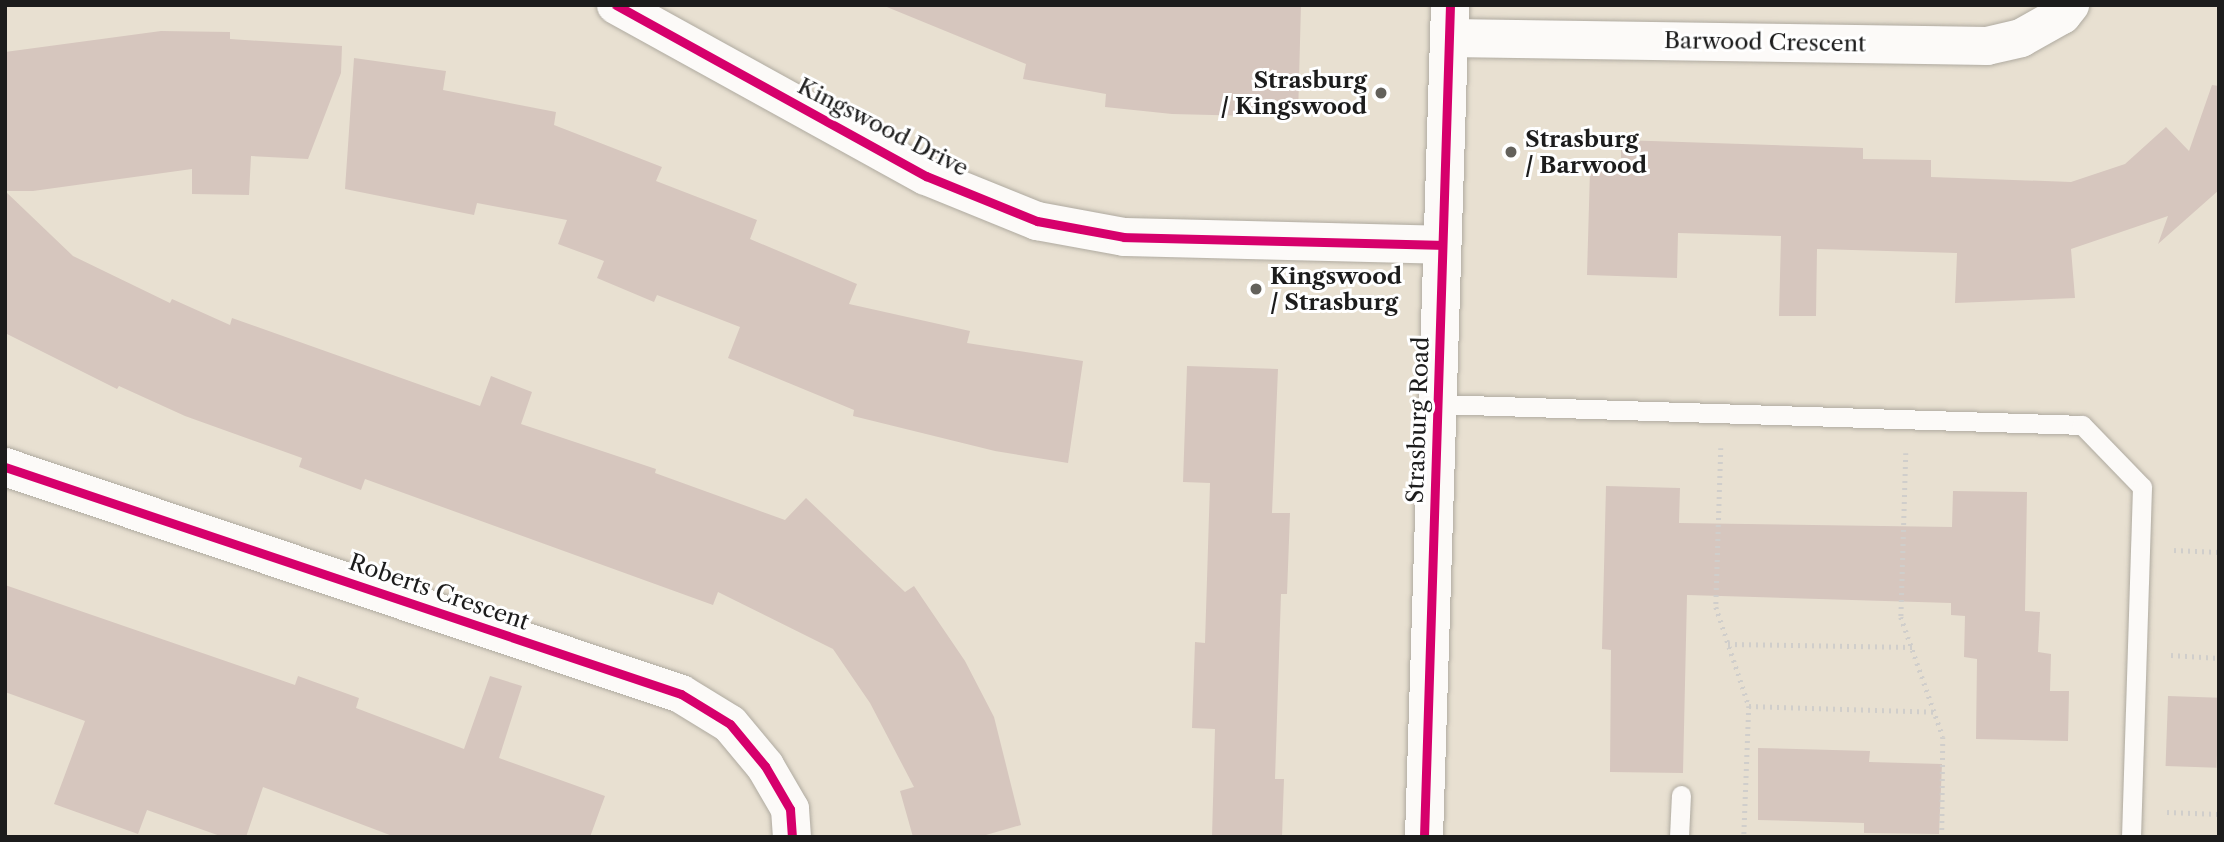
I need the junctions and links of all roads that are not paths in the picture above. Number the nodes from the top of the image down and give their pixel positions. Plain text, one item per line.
1 (2070, 5) edge
2 (620, 6) edge
3 (1449, 22) edge
4 (1442, 245) junction
5 (1437, 404) junction
6 (5, 467) edge
7 (1681, 795) dead end
8 (792, 837) edge
9 (1424, 837) edge
10 (1679, 837) edge
11 (2130, 837) edge

1 - 3 street, Barwood Crescent
2 - 4 street, Kingswood Drive
3 - 4 street, Strasburg Road
4 - 5 street, Strasburg Road
5 - 9 street, Strasburg Road
5 - 11 lane
6 - 8 street, Roberts Crescent
7 - 10 lane

